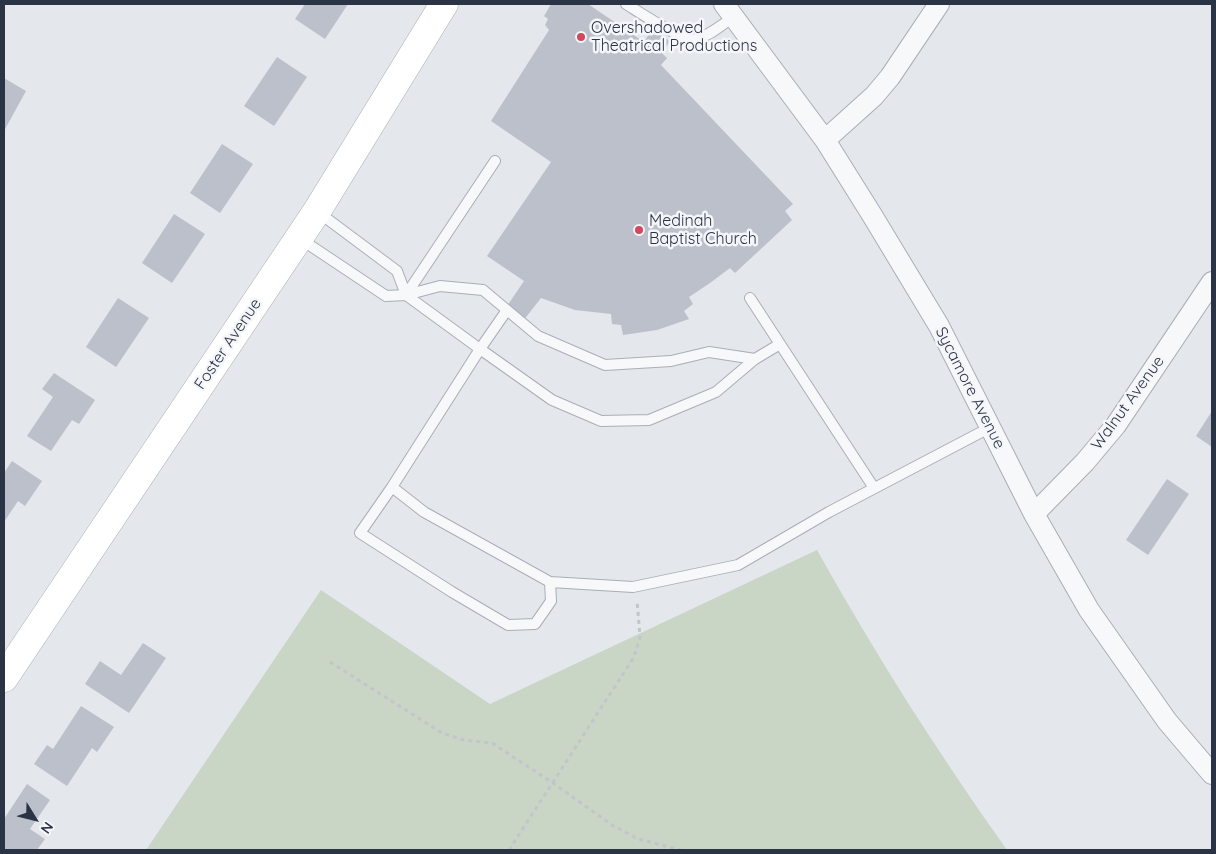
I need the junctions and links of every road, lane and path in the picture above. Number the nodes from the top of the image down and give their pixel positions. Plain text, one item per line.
1 (444, 4) edge
2 (626, 4) edge
3 (939, 4) edge
4 (729, 10) edge
5 (825, 140) junction
6 (495, 161) dead end
7 (317, 211) junction
8 (299, 238) junction
9 (1212, 282) edge
10 (406, 295) junction
11 (750, 298) dead end
12 (507, 310) junction
13 (780, 344) junction
14 (480, 349) junction
15 (756, 359) junction
16 (991, 427) junction
17 (392, 488) junction
18 (874, 488) junction
19 (1034, 514) junction
20 (550, 582) junction
21 (636, 586) junction
22 (330, 662) dead end
23 (4, 678) edge
24 (1212, 774) edge
25 (553, 783) junction
26 (509, 850) edge
27 (681, 850) edge

1 - 7 street, Foster Avenue
2 - 4 lane
3 - 5 street
4 - 5 street, Sycamore Avenue
5 - 16 street, Sycamore Avenue
6 - 10 lane
7 - 8 street, Foster Avenue
7 - 10 lane
8 - 10 lane
8 - 23 street, Foster Avenue
9 - 19 street, Walnut Avenue
10 - 12 lane
10 - 14 lane
11 - 13 lane
12 - 14 lane
12 - 15 lane
13 - 15 lane
13 - 18 lane
14 - 15 lane
14 - 17 lane
16 - 18 lane
16 - 19 street, Sycamore Avenue
17 - 20 lane
17 - 20 lane
18 - 21 lane
19 - 24 street, Sycamore Avenue
20 - 21 lane
21 - 25 path
22 - 25 path
25 - 26 path
25 - 27 path

